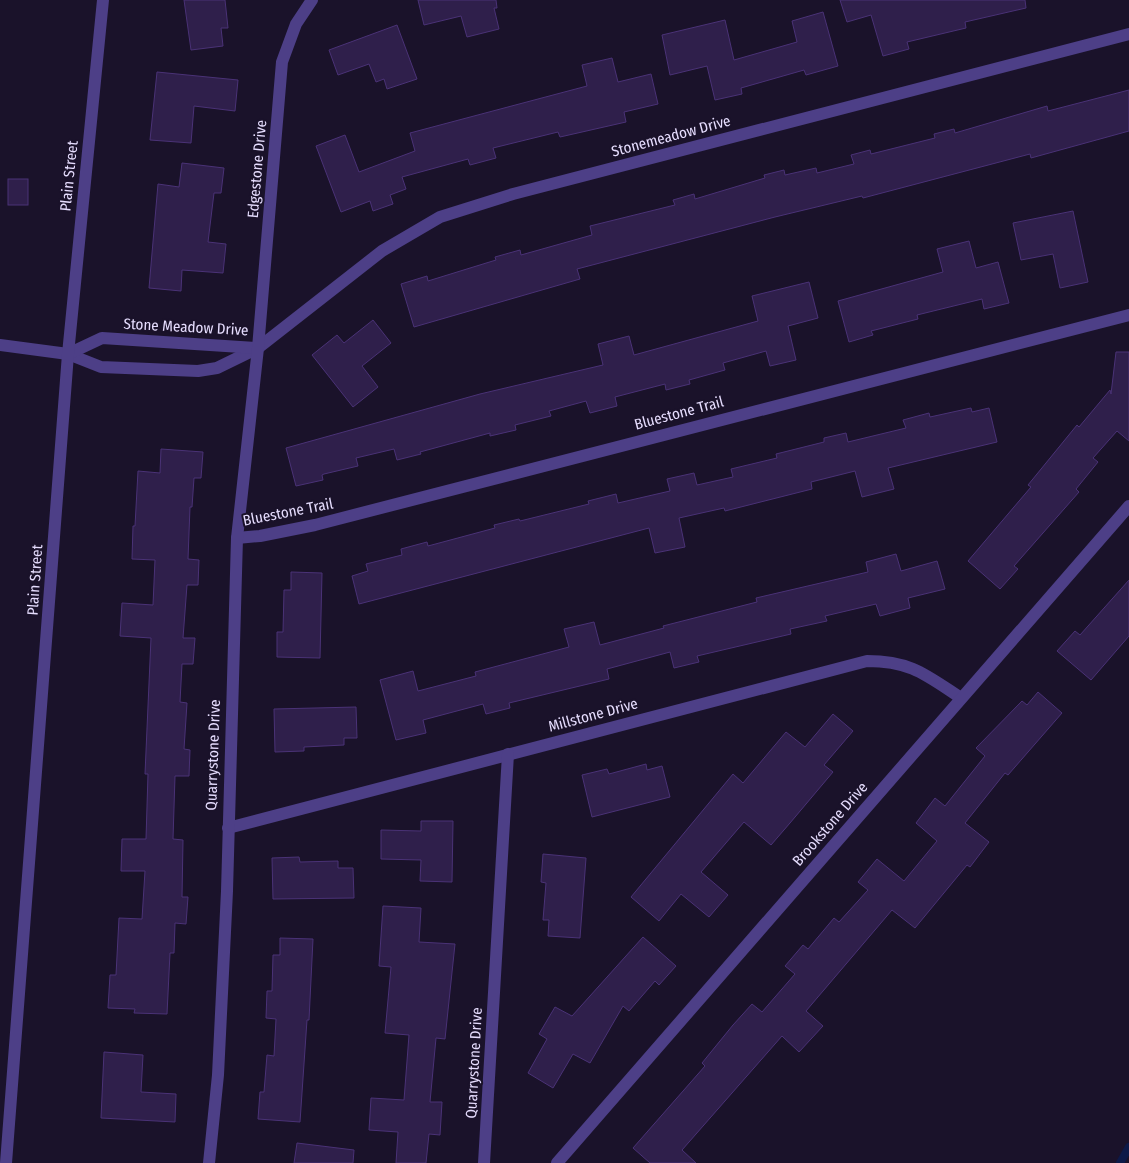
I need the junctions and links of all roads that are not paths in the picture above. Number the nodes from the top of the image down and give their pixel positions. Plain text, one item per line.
1 (103, 0) edge
2 (312, 0) edge
3 (1129, 34) edge
4 (1129, 315) edge
5 (0, 344) edge
6 (258, 348) junction
7 (68, 354) junction
8 (1129, 506) edge
9 (237, 538) junction
10 (961, 698) junction
11 (508, 754) junction
12 (228, 828) junction
13 (6, 1163) edge
14 (209, 1163) edge
15 (484, 1163) edge
16 (556, 1163) edge

1 - 7 street, Plain Street
2 - 6 street, Edgestone Drive
3 - 6 street, Stonemeadow Drive
4 - 9 street, Bluestone Trail
5 - 7 street
6 - 7 street, Stone Meadow Drive
6 - 7 street, Stone Meadow Drive
6 - 9 street, Quarrystone Drive
7 - 13 street, Plain Street
8 - 10 street, Brookstone Drive
9 - 12 street, Quarrystone Drive
10 - 11 street, Millstone Drive
10 - 16 street, Brookstone Drive
11 - 12 street, Millstone Drive
11 - 15 street, Quarrystone Drive
12 - 14 street, Quarrystone Drive

